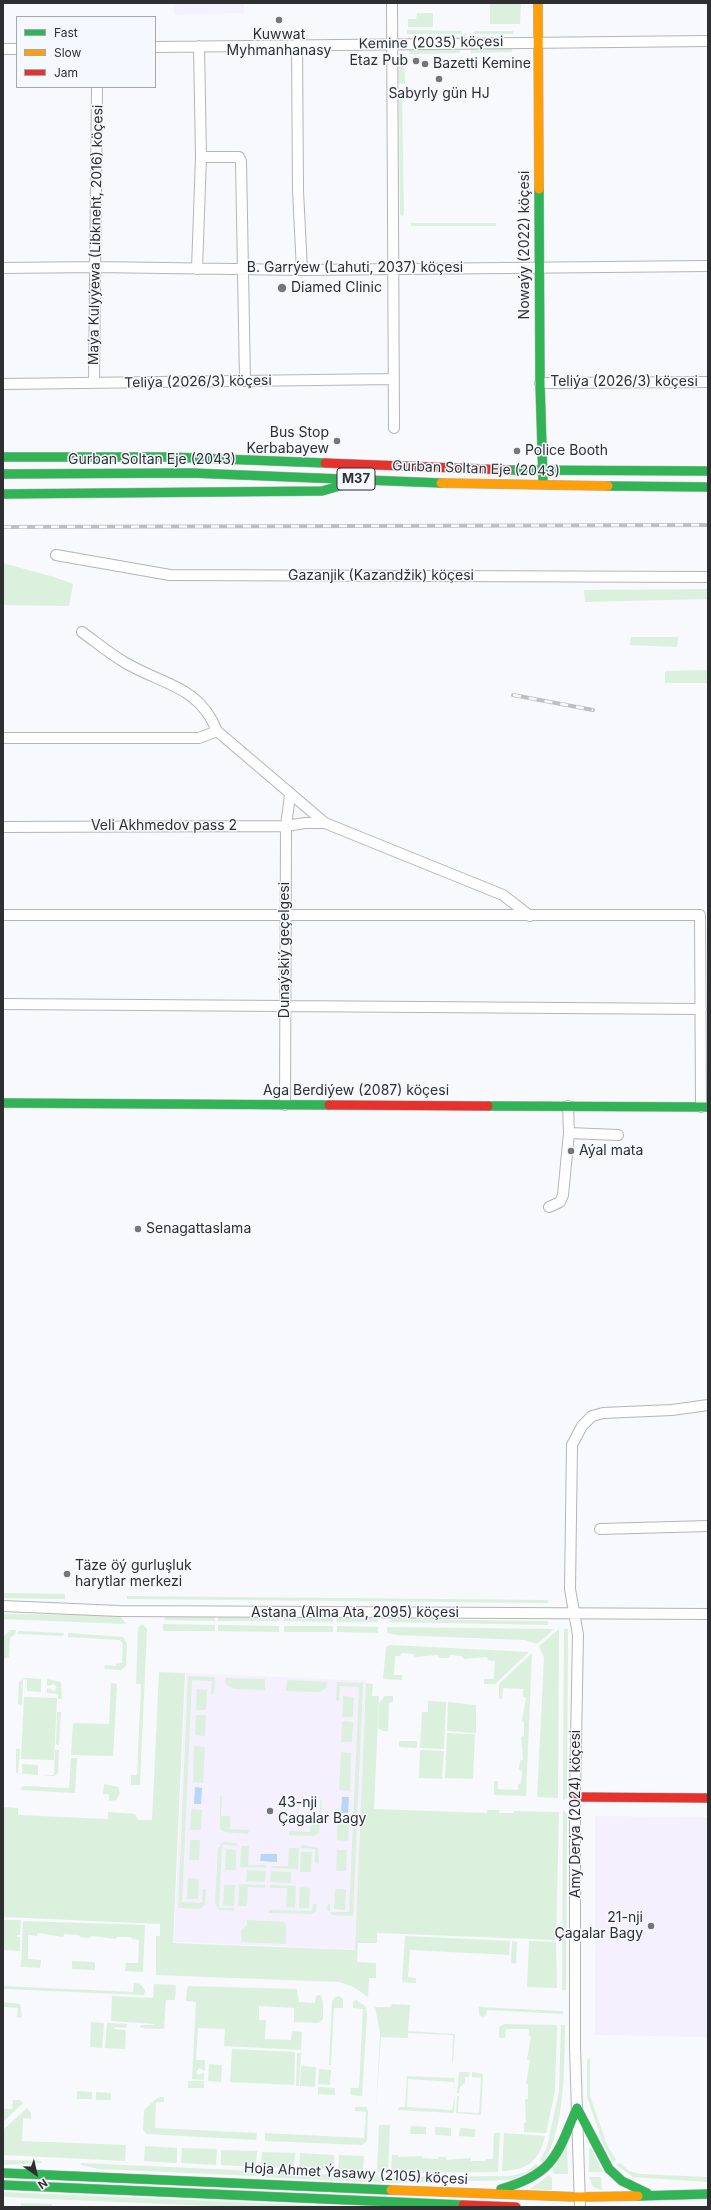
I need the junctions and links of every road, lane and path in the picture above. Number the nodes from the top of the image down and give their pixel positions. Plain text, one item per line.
1 (392, 3) edge
2 (538, 3) edge
3 (708, 41) edge
4 (538, 42) junction
5 (393, 43) junction
6 (297, 44) junction
7 (199, 46) junction
8 (156, 47) edge
9 (3, 49) edge
10 (16, 49) edge
11 (97, 88) edge
12 (201, 157) junction
13 (539, 266) junction
14 (708, 266) edge
15 (95, 267) junction
16 (3, 268) edge
17 (393, 268) junction
18 (197, 269) junction
19 (243, 269) junction
20 (302, 270) junction
21 (394, 379) junction
22 (245, 381) junction
23 (708, 382) edge
24 (94, 383) junction
25 (540, 383) junction
26 (3, 384) edge
27 (394, 428) dead end
28 (3, 457) edge
29 (543, 470) junction
30 (708, 471) edge
31 (3, 474) edge
32 (367, 479) junction
33 (543, 486) junction
34 (708, 487) edge
35 (3, 494) edge
36 (56, 555) dead end
37 (708, 577) edge
38 (82, 632) dead end
39 (217, 731) junction
40 (3, 738) edge
41 (290, 795) junction
42 (325, 823) junction
43 (286, 826) junction
44 (3, 827) edge
45 (3, 915) edge
46 (286, 916) junction
47 (530, 916) junction
48 (3, 1004) edge
49 (284, 1005) junction
50 (701, 1009) junction
51 (3, 1104) edge
52 (285, 1105) junction
53 (568, 1106) junction
54 (704, 1107) edge
55 (568, 1133) junction
56 (618, 1136) dead end
57 (549, 1207) dead end
58 (708, 1406) edge
59 (708, 1526) edge
60 (600, 1528) dead end
61 (3, 1606) edge
62 (574, 1613) junction
63 (708, 1614) edge
64 (575, 1797) junction
65 (708, 1798) edge
66 (577, 2108) junction
67 (3, 2173) edge
68 (3, 2185) edge
69 (479, 2194) junction
70 (650, 2194) junction
71 (708, 2194) edge
72 (580, 2202) edge
73 (483, 2207) edge
74 (516, 2207) edge

1 - 5 street
2 - 4 main road, Nowaýy (2022) köçesi
3 - 4 street, Kemine (2035) köçesi
4 - 5 street, Kemine (2035) köçesi
4 - 13 main road, Nowaýy (2022) köçesi
5 - 6 street, Kemine (2035) köçesi
5 - 17 street
6 - 7 street, Kemine (2035) köçesi
6 - 20 street
7 - 8 street, Kemine (2035) köçesi
7 - 12 street
9 - 10 street
11 - 15 street, Maýa Kulyýewa (Libkneht, 2016) köçesi
12 - 18 street
12 - 19 street
13 - 14 street, B. Garrýew (Lahuti, 2037) köçesi
13 - 17 street, B. Garrýew (Lahuti, 2037) köçesi
13 - 25 main road, Nowaýy (2022) köçesi
15 - 16 street, B. Garrýew (Lahuti, 2037) köçesi
15 - 18 street, B. Garrýew (Lahuti, 2037) köçesi
15 - 24 street, Maýa Kulyýewa (Libkneht, 2016) köçesi
17 - 20 street, B. Garrýew (Lahuti, 2037) köçesi
17 - 21 street
18 - 19 street, B. Garrýew (Lahuti, 2037) köçesi
19 - 20 street, B. Garrýew (Lahuti, 2037) köçesi
19 - 22 street
21 - 22 street, Teliýa (2026/3) köçesi
21 - 27 street
22 - 24 street, Teliýa (2026/3) köçesi
23 - 25 street, Teliýa (2026/3) köçesi
24 - 26 street, Teliýa (2026/3) köçesi
25 - 29 main road, Nowaýy (2022) köçesi
28 - 29 main road, Gurban Soltan Eje (2043) / M37
29 - 30 main road, Gurban Soltan Eje (2043) / M37
29 - 33 main road, Nowaýy (2022) köçesi
31 - 32 main road, Gurban Soltan Eje (2043) / M37
32 - 33 main road, Gurban Soltan Eje (2043) / M37
32 - 35 main road
33 - 34 main road, Gurban Soltan Eje (2043) / M37
36 - 37 street, Gazanjik (Kazandžik) köçesi
38 - 39 street
39 - 40 street
39 - 41 street
41 - 42 street
41 - 43 street, Dunaýskiý geçelgesi
42 - 43 street, Veli Akhmedov pass 2
42 - 47 street
43 - 44 street, Veli Akhmedov pass 2
43 - 46 street, Dunaýskiý geçelgesi
45 - 46 street
46 - 47 street
46 - 49 street, Dunaýskiý geçelgesi
47 - 50 street
48 - 49 street
49 - 50 street
49 - 52 street, Dunaýskiý geçelgesi
50 - 54 street
51 - 52 main road, Aga Berdiýew (2087) köçesi
52 - 53 main road, Aga Berdiýew (2087) köçesi
53 - 54 main road, Aga Berdiýew (2087) köçesi
53 - 55 street
55 - 56 street
55 - 57 street
58 - 62 street, Amy Derýa (2024) köçesi
59 - 60 street
61 - 62 street, Astana (Alma Ata, 2095) köçesi
62 - 63 street, Astana (Alma Ata, 2095) köçesi
62 - 64 street, Amy Derýa (2024) köçesi
64 - 65 main road
64 - 66 street, Amy Derýa (2024) köçesi
66 - 69 main road
66 - 70 main road
66 - 72 street, Amy Derýa (2024) köçesi
67 - 69 main road, Hoja Ahmet Ýasawy (2105) köçesi
68 - 73 main road, Hoja Ahmet Ýasawy (2105) köçesi
69 - 72 main road, Hoja Ahmet Ýasawy (2105) köçesi
70 - 71 main road, Hoja Ahmet Ýasawy (2105) köçesi
70 - 72 main road, Hoja Ahmet Ýasawy (2105) köçesi
73 - 74 main road, Hoja Ahmet Ýasawy (2105) köçesi

